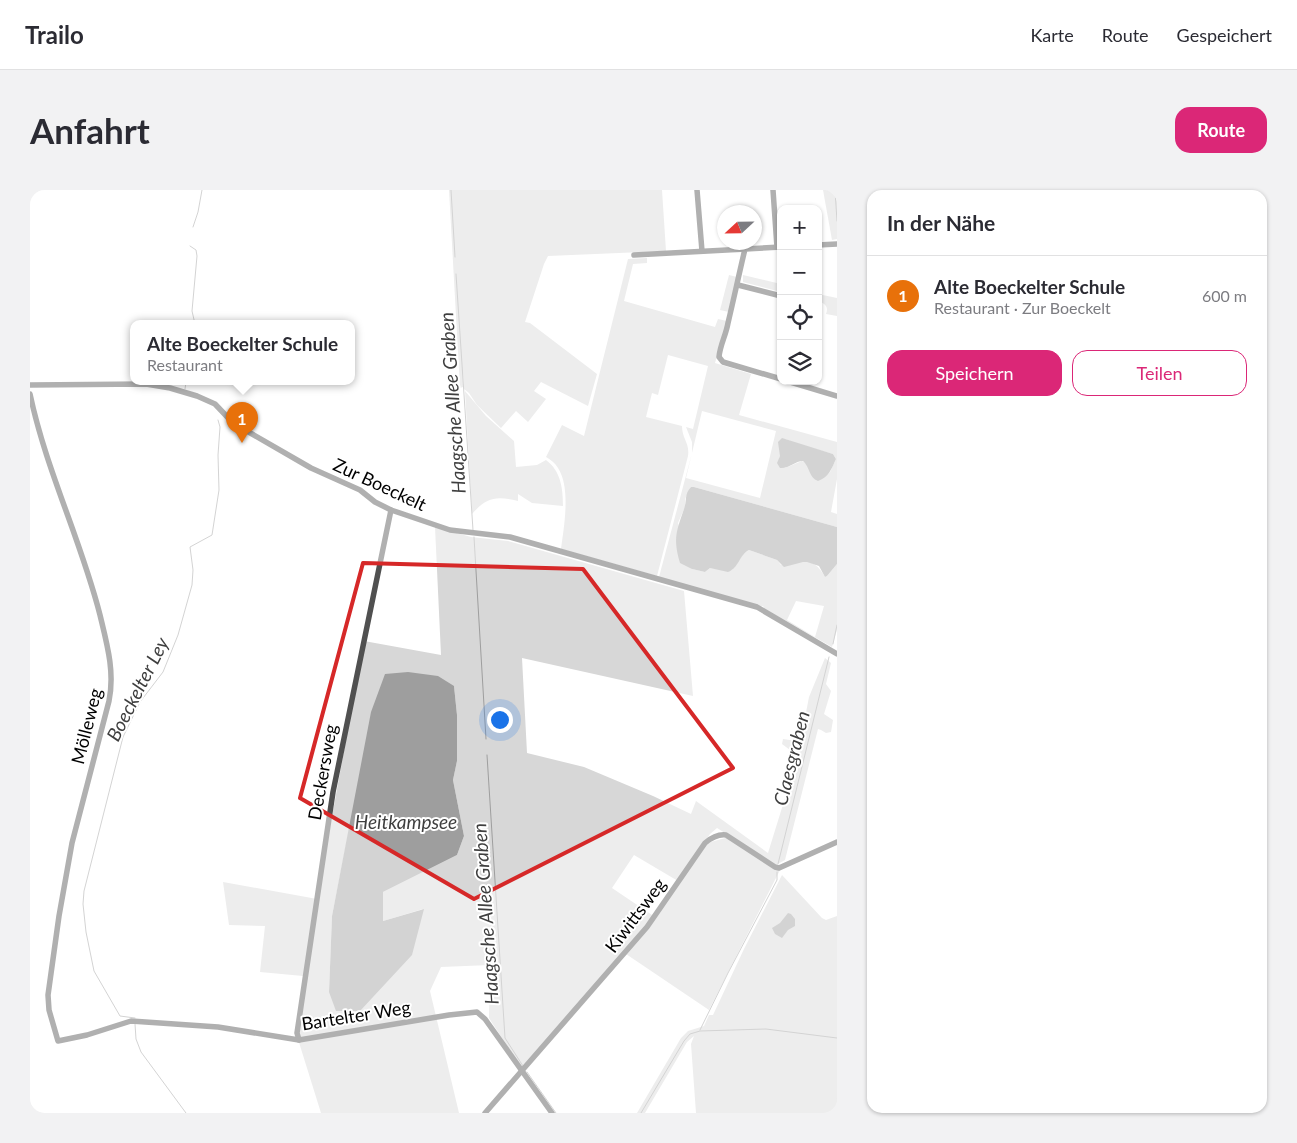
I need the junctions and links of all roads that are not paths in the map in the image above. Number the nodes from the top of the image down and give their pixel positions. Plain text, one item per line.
1 (697, 190) edge
2 (772, 190) edge
3 (777, 231) edge
4 (837, 244) edge
5 (822, 245) edge
6 (777, 247) edge
7 (762, 248) edge
8 (745, 250) joint
9 (702, 251) junction
10 (634, 255) dead end
11 (738, 285) junction
12 (777, 295) edge
13 (777, 378) edge
14 (130, 384) edge
15 (30, 385) edge
16 (152, 385) edge
17 (800, 385) edge
18 (30, 394) edge
19 (837, 396) edge
20 (391, 510) junction
21 (837, 654) edge
22 (837, 842) edge
23 (58, 1040) joint
24 (299, 1040) junction
25 (522, 1070) junction
26 (484, 1113) edge
27 (552, 1113) edge

1 - 9 street
2 - 3 street
4 - 5 street
6 - 7 street
8 - 9 street
8 - 11 street
9 - 10 street
11 - 12 street
11 - 13 street
14 - 15 street, Zur Boeckelt
16 - 20 street, Zur Boeckelt
17 - 19 street
18 - 23 street, Mölleweg
20 - 21 street, Zur Boeckelt
20 - 24 street, Deckersweg
22 - 25 street, Kiwittsweg
23 - 24 street, Bartelter Weg
24 - 25 street, Bartelter Weg
25 - 26 street, Kiwittsweg
25 - 27 street, Bartelter Weg

